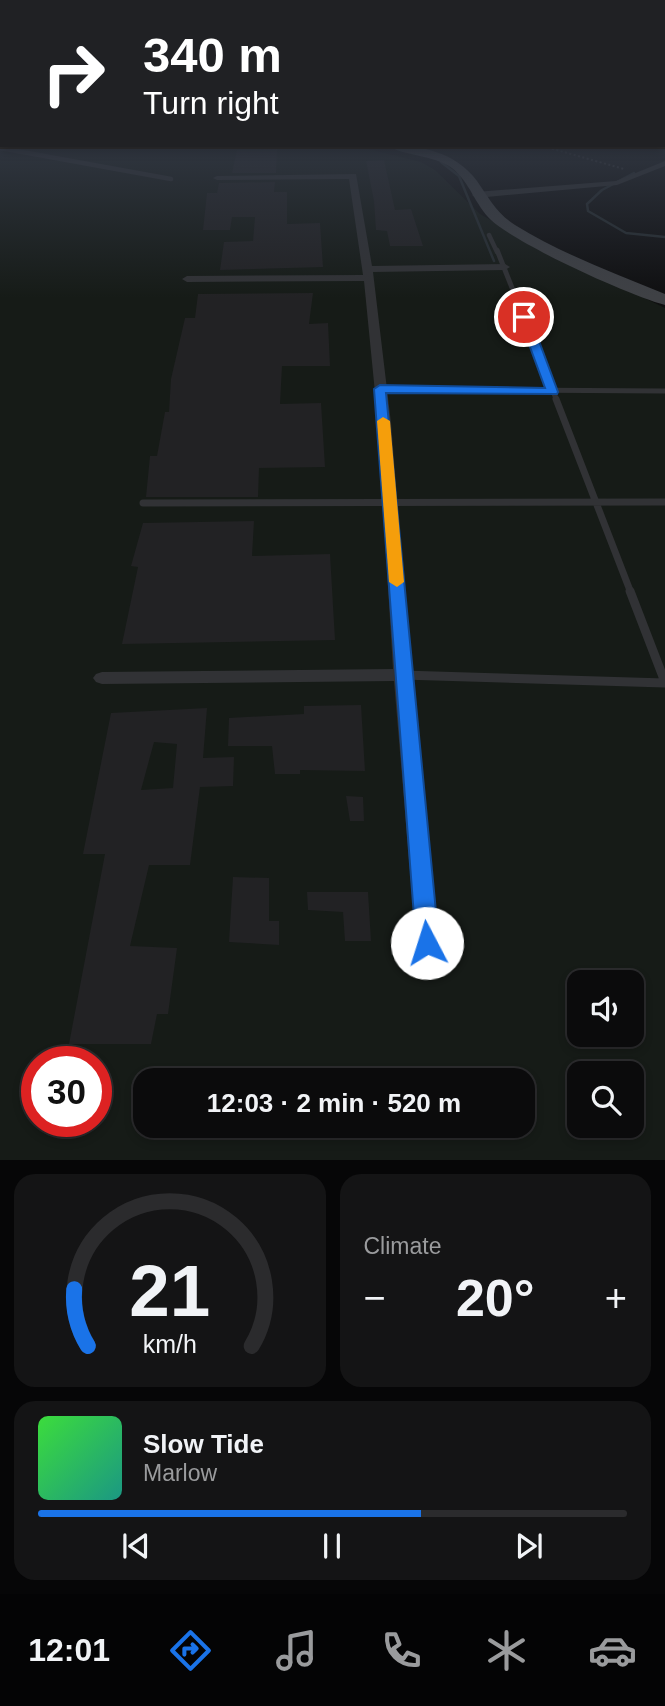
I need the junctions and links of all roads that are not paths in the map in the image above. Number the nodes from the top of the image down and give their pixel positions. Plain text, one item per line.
1 (355, 190) edge
2 (474, 190) edge
3 (533, 190) edge
4 (476, 195) junction
5 (489, 235) dead end
6 (505, 267) junction
7 (367, 273) junction
8 (187, 279) dead end
9 (665, 300) edge
10 (380, 389) junction
11 (665, 391) edge
12 (552, 392) junction
13 (665, 502) edge
14 (143, 503) dead end
15 (391, 503) junction
16 (596, 503) junction
17 (402, 675) junction
18 (102, 678) dead end
19 (665, 683) edge
20 (427, 943) dead end

1 - 7 street
2 - 4 street
3 - 4 street
4 - 9 street
5 - 6 lane
6 - 7 street
6 - 12 lane
7 - 8 street
7 - 10 street
10 - 12 lane
10 - 15 street
11 - 12 lane
12 - 16 lane
13 - 16 lane
14 - 15 lane
15 - 16 lane
15 - 17 street
16 - 19 lane
17 - 18 street
17 - 19 lane
17 - 20 street

